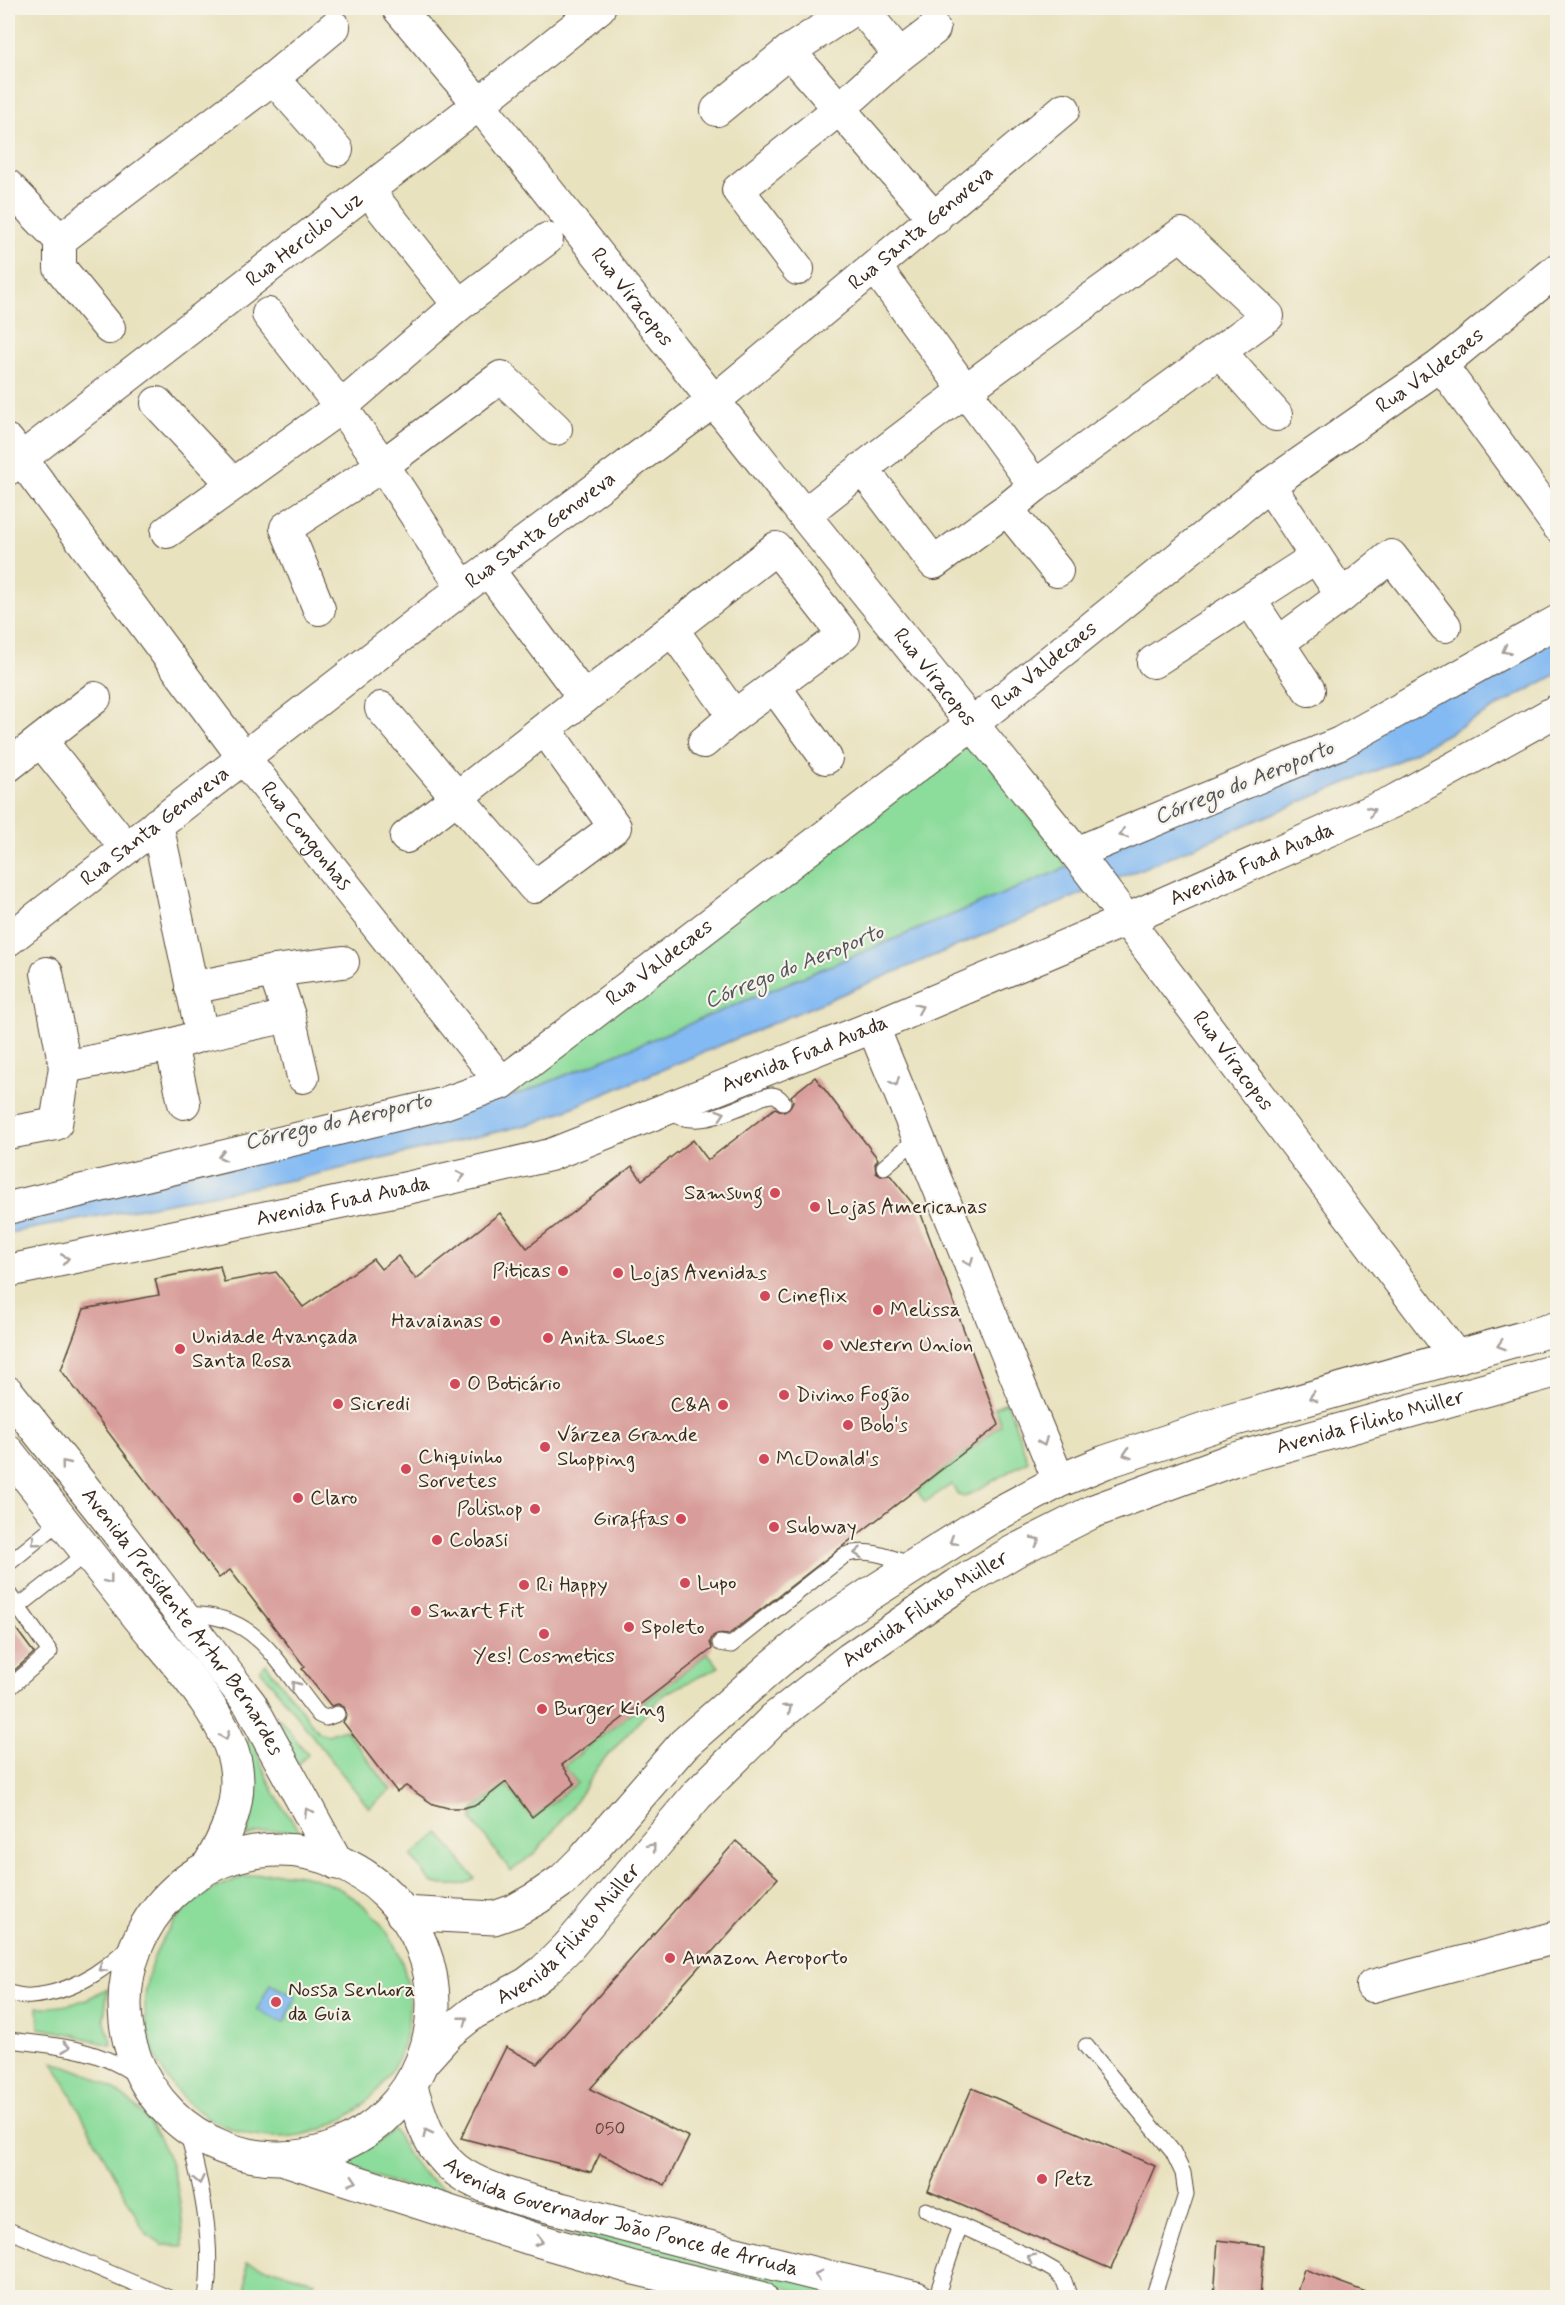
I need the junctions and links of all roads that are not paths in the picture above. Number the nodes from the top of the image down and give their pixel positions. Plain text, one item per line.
1 (398, 8) edge
2 (599, 8) edge
3 (855, 8) edge
4 (861, 8) edge
5 (334, 27) dead end
6 (934, 29) dead end
7 (789, 51) junction
8 (900, 55) junction
9 (273, 78) junction
10 (479, 104) junction
11 (839, 109) junction
12 (1064, 109) dead end
13 (717, 110) dead end
14 (337, 150) dead end
15 (8, 186) edge
16 (381, 207) dead end
17 (935, 219) junction
18 (547, 239) dead end
19 (60, 240) junction
20 (876, 267) junction
21 (798, 269) dead end
22 (1556, 274) edge
23 (459, 305) junction
24 (268, 314) dead end
25 (109, 328) dead end
26 (1220, 352) junction
27 (1441, 365) junction
28 (966, 390) junction
29 (715, 400) junction
30 (157, 403) dead end
31 (341, 407) junction
32 (1276, 415) dead end
33 (556, 429) dead end
34 (12, 456) edge
35 (383, 465) junction
36 (862, 468) junction
37 (233, 484) junction
38 (1269, 485) junction
39 (1035, 486) junction
40 (1007, 509) junction
41 (804, 515) junction
42 (1557, 526) edge
43 (167, 532) dead end
44 (1316, 557) junction
45 (489, 571) junction
46 (1057, 571) dead end
47 (463, 588) junction
48 (1342, 596) junction
49 (1250, 600) junction
50 (319, 609) dead end
51 (1557, 621) edge
52 (1445, 626) dead end
53 (672, 629) junction
54 (1278, 643) junction
55 (1153, 662) dead end
56 (774, 686) junction
57 (1309, 690) dead end
58 (95, 698) dead end
59 (584, 698) junction
60 (381, 708) dead end
61 (1557, 710) edge
62 (734, 716) junction
63 (972, 724) junction
64 (545, 729) junction
65 (41, 741) junction
66 (704, 742) dead end
67 (244, 758) junction
68 (826, 758) dead end
69 (8, 766) edge
70 (457, 798) junction
71 (157, 824) junction
72 (406, 837) dead end
73 (126, 848) junction
74 (1076, 854) junction
75 (1126, 920) junction
76 (8, 940) edge
77 (343, 962) dead end
78 (274, 971) junction
79 (47, 973) dead end
80 (191, 988) junction
81 (289, 1016) junction
82 (873, 1027) junction
83 (202, 1035) junction
84 (171, 1045) junction
85 (65, 1067) junction
86 (303, 1077) dead end
87 (502, 1083) junction
88 (783, 1102) dead end
89 (184, 1103) dead end
90 (666, 1109) junction
91 (8, 1133) edge
92 (918, 1138) junction
93 (884, 1167) dead end
94 (8, 1208) edge
95 (8, 1271) edge
96 (1557, 1328) edge
97 (1457, 1358) junction
98 (1557, 1370) edge
99 (8, 1393) edge
100 (8, 1452) edge
101 (1059, 1481) junction
102 (62, 1520) junction
103 (88, 1552) junction
104 (8, 1564) edge
105 (914, 1566) junction
106 (8, 1593) edge
107 (18, 1607) junction
108 (182, 1615) junction
109 (720, 1643) dead end
110 (8, 1689) edge
111 (337, 1714) dead end
112 (337, 1863) junction
113 (208, 1867) junction
114 (402, 1914) junction
115 (143, 1928) junction
116 (1557, 1937) edge
117 (1372, 1986) dead end
118 (8, 1993) edge
119 (8, 2040) edge
120 (1086, 2046) dead end
121 (417, 2074) junction
122 (151, 2087) junction
123 (184, 2123) junction
124 (277, 2157) junction
125 (926, 2210) dead end
126 (960, 2225) junction
127 (8, 2230) edge
128 (169, 2298) edge
129 (206, 2298) edge
130 (761, 2298) edge
131 (916, 2298) edge
132 (936, 2298) edge
133 (1070, 2298) edge
134 (1153, 2298) edge

1 - 10 street, Rua Viracopos
2 - 10 street, Rua Hercilio Luz
3 - 7 street
4 - 8 street
5 - 9 street
6 - 8 street
7 - 11 street
7 - 13 street
8 - 11 street
9 - 14 street
9 - 19 street
10 - 29 street, Rua Viracopos
10 - 34 street, Rua Hercilio Luz
11 - 17 street
11 - 21 street
12 - 17 street, Rua Santa Genoveva
15 - 19 street
16 - 23 street
17 - 20 street, Rua Santa Genoveva
18 - 23 street
19 - 25 street
20 - 28 street
20 - 29 street, Rua Santa Genoveva
22 - 27 street, Rua Valdecaes
23 - 31 street
24 - 31 street
26 - 28 street
26 - 32 street
26 - 39 street
27 - 38 street, Rua Valdecaes
27 - 42 street
28 - 36 street
28 - 39 street
29 - 41 street, Rua Viracopos
29 - 45 street, Rua Santa Genoveva
30 - 37 street
31 - 35 street
31 - 37 street
33 - 35 street
34 - 67 street, Rua Congonhas
35 - 47 street
35 - 50 street
36 - 40 street
36 - 41 street
37 - 43 street
38 - 44 street
38 - 63 street, Rua Valdecaes
39 - 40 street
40 - 46 street
41 - 63 street, Rua Viracopos
44 - 48 street
44 - 49 street
45 - 47 street, Rua Santa Genoveva
45 - 59 street
47 - 67 street, Rua Santa Genoveva
48 - 52 street
48 - 54 street
49 - 54 street
49 - 55 street
51 -> 74 street
53 - 56 street
53 - 59 street
53 - 62 street
54 - 57 street
56 - 62 street
56 - 68 street
58 - 65 street
59 - 64 street
60 - 70 street
75 -> 61 street, Avenida Fuad Auada
62 - 66 street
63 - 74 street, Rua Viracopos
63 - 87 street, Rua Valdecaes
64 - 70 street
64 - 70 street
65 - 69 street
65 - 73 street
67 - 71 street, Rua Santa Genoveva
67 - 87 street, Rua Congonhas
70 - 72 street
71 - 73 street, Rua Santa Genoveva
71 - 80 street
73 - 76 street, Rua Santa Genoveva
74 - 75 street, Rua Viracopos
82 -> 75 street, Avenida Fuad Auada
75 - 97 street, Rua Viracopos
77 - 78 street
78 - 80 street
78 - 81 street
79 - 85 street
80 - 83 street
81 - 83 street
81 - 86 street
82 - 90 street, Avenida Fuad Auada
82 -> 92 street
83 - 84 street
84 - 85 street
84 - 89 street
85 - 91 street
87 -> 94 street
90 -> 88 lane
95 -> 90 street, Avenida Fuad Auada
92 - 93 lane
92 -> 101 street
96 -> 97 main road, Avenida Filinto Müller
97 -> 101 main road, Avenida Filinto Müller
121 -> 98 main road, Avenida Filinto Müller
108 -> 99 main road, Avenida Presidente Artur Bernardes
100 - 102 main road, Avenida Presidente Artur Bernardes
101 -> 105 main road, Avenida Filinto Müller
102 - 103 main road, Avenida Presidente Artur Bernardes
102 -> 104 lane
103 - 107 lane
103 -> 113 main road, Avenida Presidente Artur Bernardes
105 -> 109 lane
105 - 114 main road, Avenida Filinto Müller
106 - 107 lane
107 - 110 lane
111 -> 108 lane
112 -> 108 main road, Avenida Presidente Artur Bernardes
112 - 113 main road
112 - 114 main road
113 - 115 main road
114 - 121 main road
115 -> 118 lane
115 - 122 main road
116 - 117 street
119 -> 122 lane
120 - 134 lane
121 - 124 main road, Avenida Filinto Müller
131 -> 121 main road, Avenida Governador João Ponce de Arruda
122 - 123 main road
123 - 124 main road
123 -> 129 lane
124 -> 130 main road, Avenida Governador João Ponce de Arruda
125 - 126 lane
126 - 132 lane
133 -> 126 lane
127 - 128 lane

